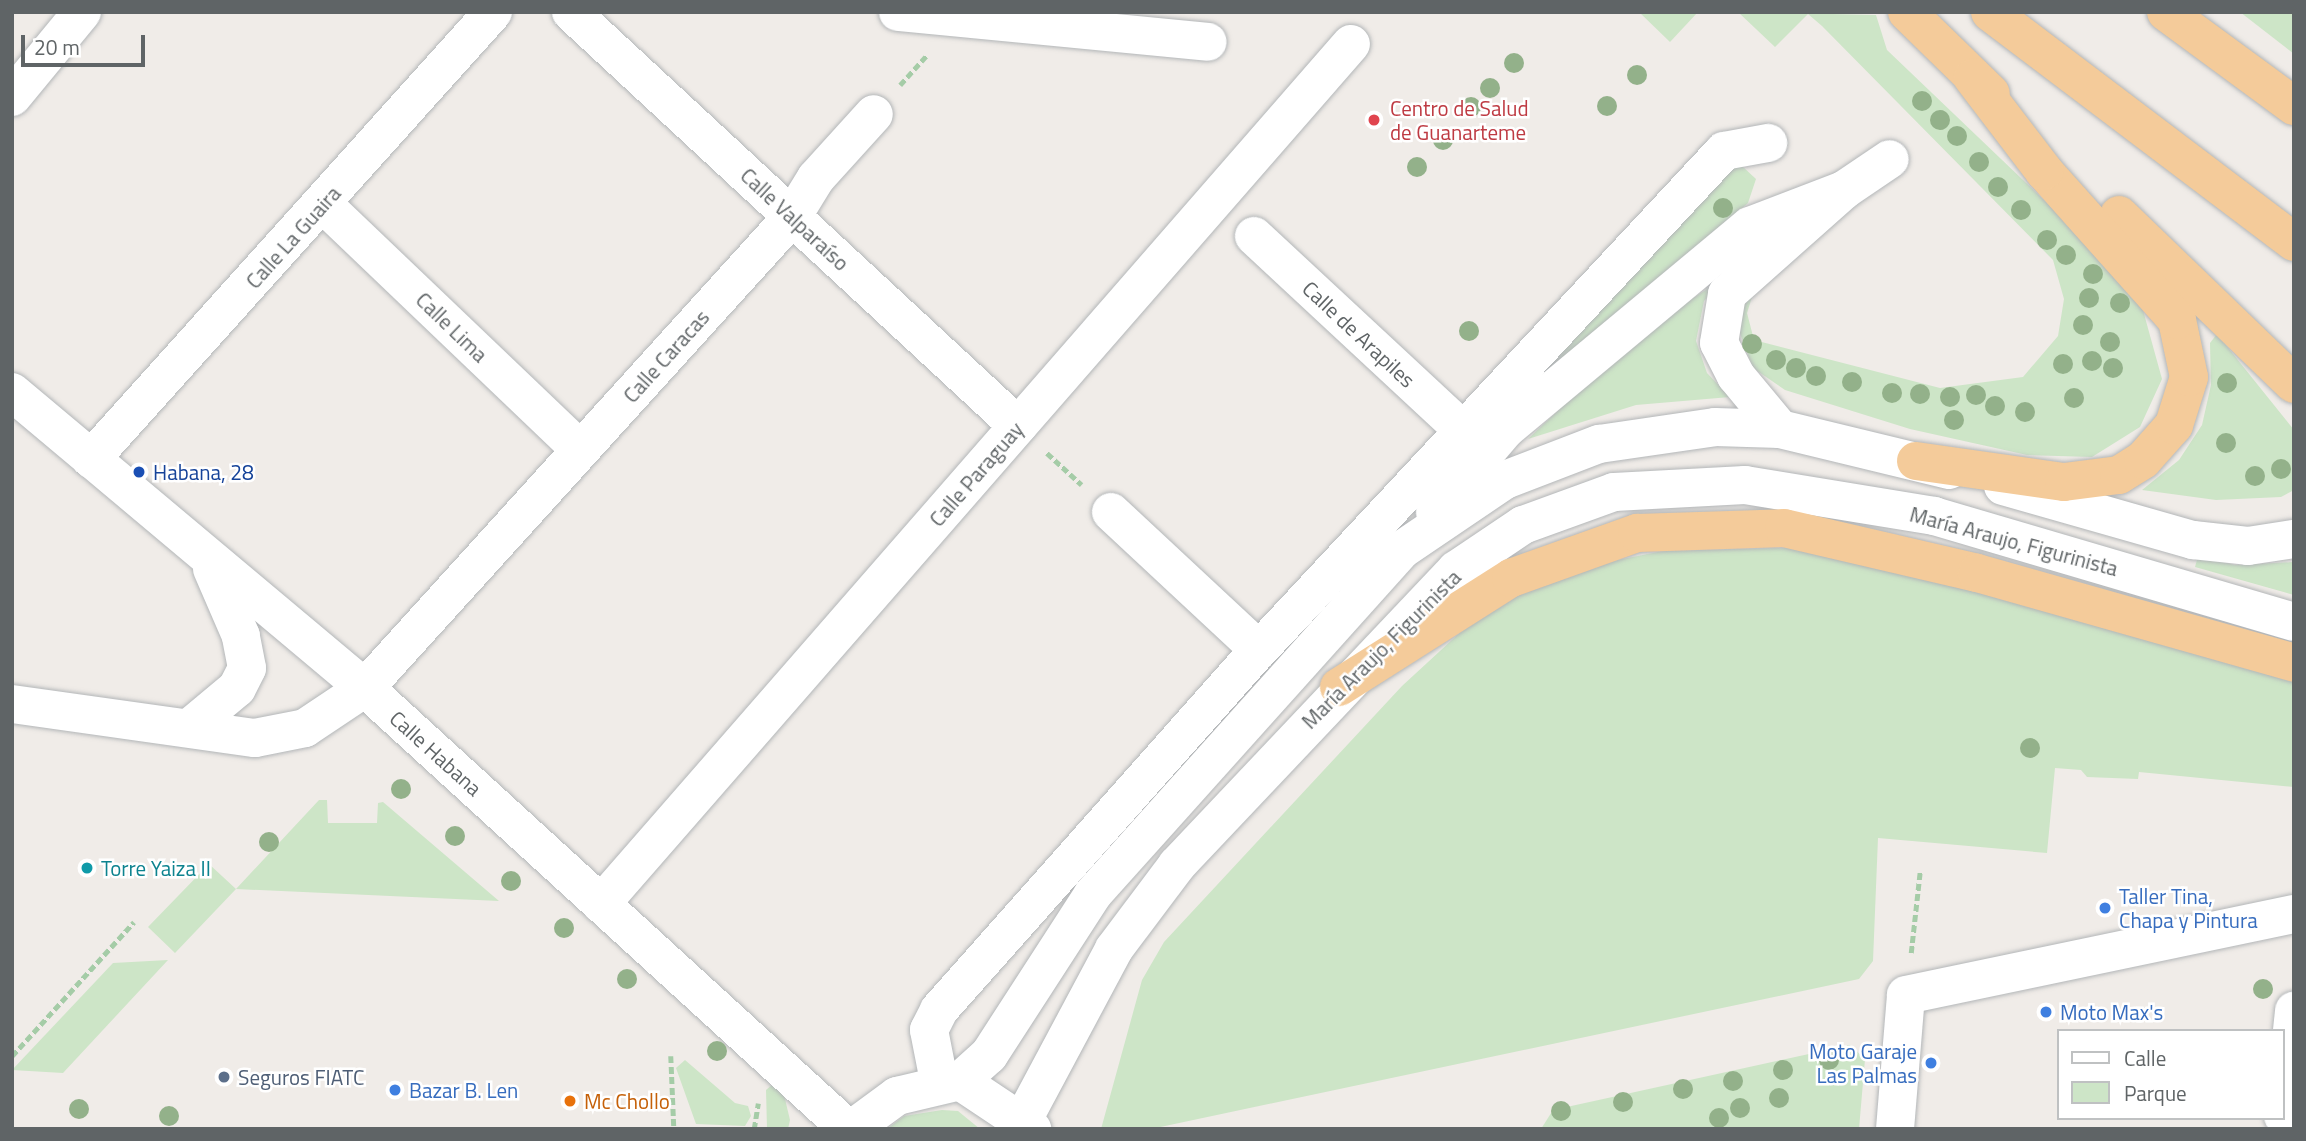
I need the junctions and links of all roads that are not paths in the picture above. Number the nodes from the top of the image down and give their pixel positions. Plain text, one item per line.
1 (82, 12) edge
2 (493, 12) edge
3 (571, 12) edge
4 (898, 12) edge
5 (1907, 12) edge
6 (1990, 12) edge
7 (2166, 12) edge
8 (1208, 41) dead end
9 (1352, 44) dead end
10 (1973, 78) junction
11 (12, 97) edge
12 (2294, 106) edge
13 (874, 114) road end
14 (1768, 143) dead end
15 (1890, 159) dead end
16 (1843, 190) junction
17 (323, 204) junction
18 (792, 217) junction
19 (1254, 236) dead end
20 (2294, 242) edge
21 (2294, 384) edge
22 (12, 392) edge
23 (1018, 426) junction
24 (1780, 429) junction
25 (1464, 431) junction
26 (580, 450) junction
27 (91, 460) junction
28 (1916, 461) junction
29 (1111, 512) road end
30 (2294, 540) edge
31 (1403, 549) junction
32 (209, 562) junction
33 (2294, 622) edge
34 (1259, 650) junction
35 (2294, 663) edge
36 (1339, 687) junction
37 (365, 688) junction
38 (12, 704) edge
39 (189, 728) junction
40 (601, 904) junction
41 (2294, 914) edge
42 (2294, 1011) edge
43 (950, 1081) junction
44 (2285, 1098) edge
45 (1016, 1123) edge
46 (850, 1129) edge
47 (1895, 1129) edge

1 - 11 street
2 - 17 street, Calle La Guaira
3 - 18 street, Calle Valparaíso
4 - 8 street
5 - 10 highway
6 - 20 highway
7 - 12 highway
9 - 23 street, Calle Paraguay
10 - 21 highway
10 - 28 highway
13 - 18 street, Calle Caracas
14 - 25 street
15 - 16 street
16 - 24 street
16 - 31 street
17 - 26 street, Calle Lima
17 - 27 street, Calle La Guaira
18 - 23 street, Calle Valparaíso
18 - 26 street, Calle Caracas
19 - 25 street, Calle de Arapiles
22 - 27 street, Calle Habana
23 - 40 street, Calle Paraguay
24 - 28 street
24 - 31 street
25 - 34 street
26 - 37 street, Calle Caracas
27 - 32 street, Calle Habana
28 - 30 street
29 - 34 street
31 - 43 street
32 - 37 street, Calle Habana
32 - 39 street
33 - 36 street, María Araujo, Figurinista
34 - 43 street
35 - 36 highway
36 - 45 street, María Araujo, Figurinista
37 - 39 street, Calle Caracas
37 - 40 street, Calle Habana
38 - 39 street, Calle Caracas
40 - 46 street, Calle Habana
41 - 47 street
42 - 44 street
43 - 45 street
43 - 46 street

